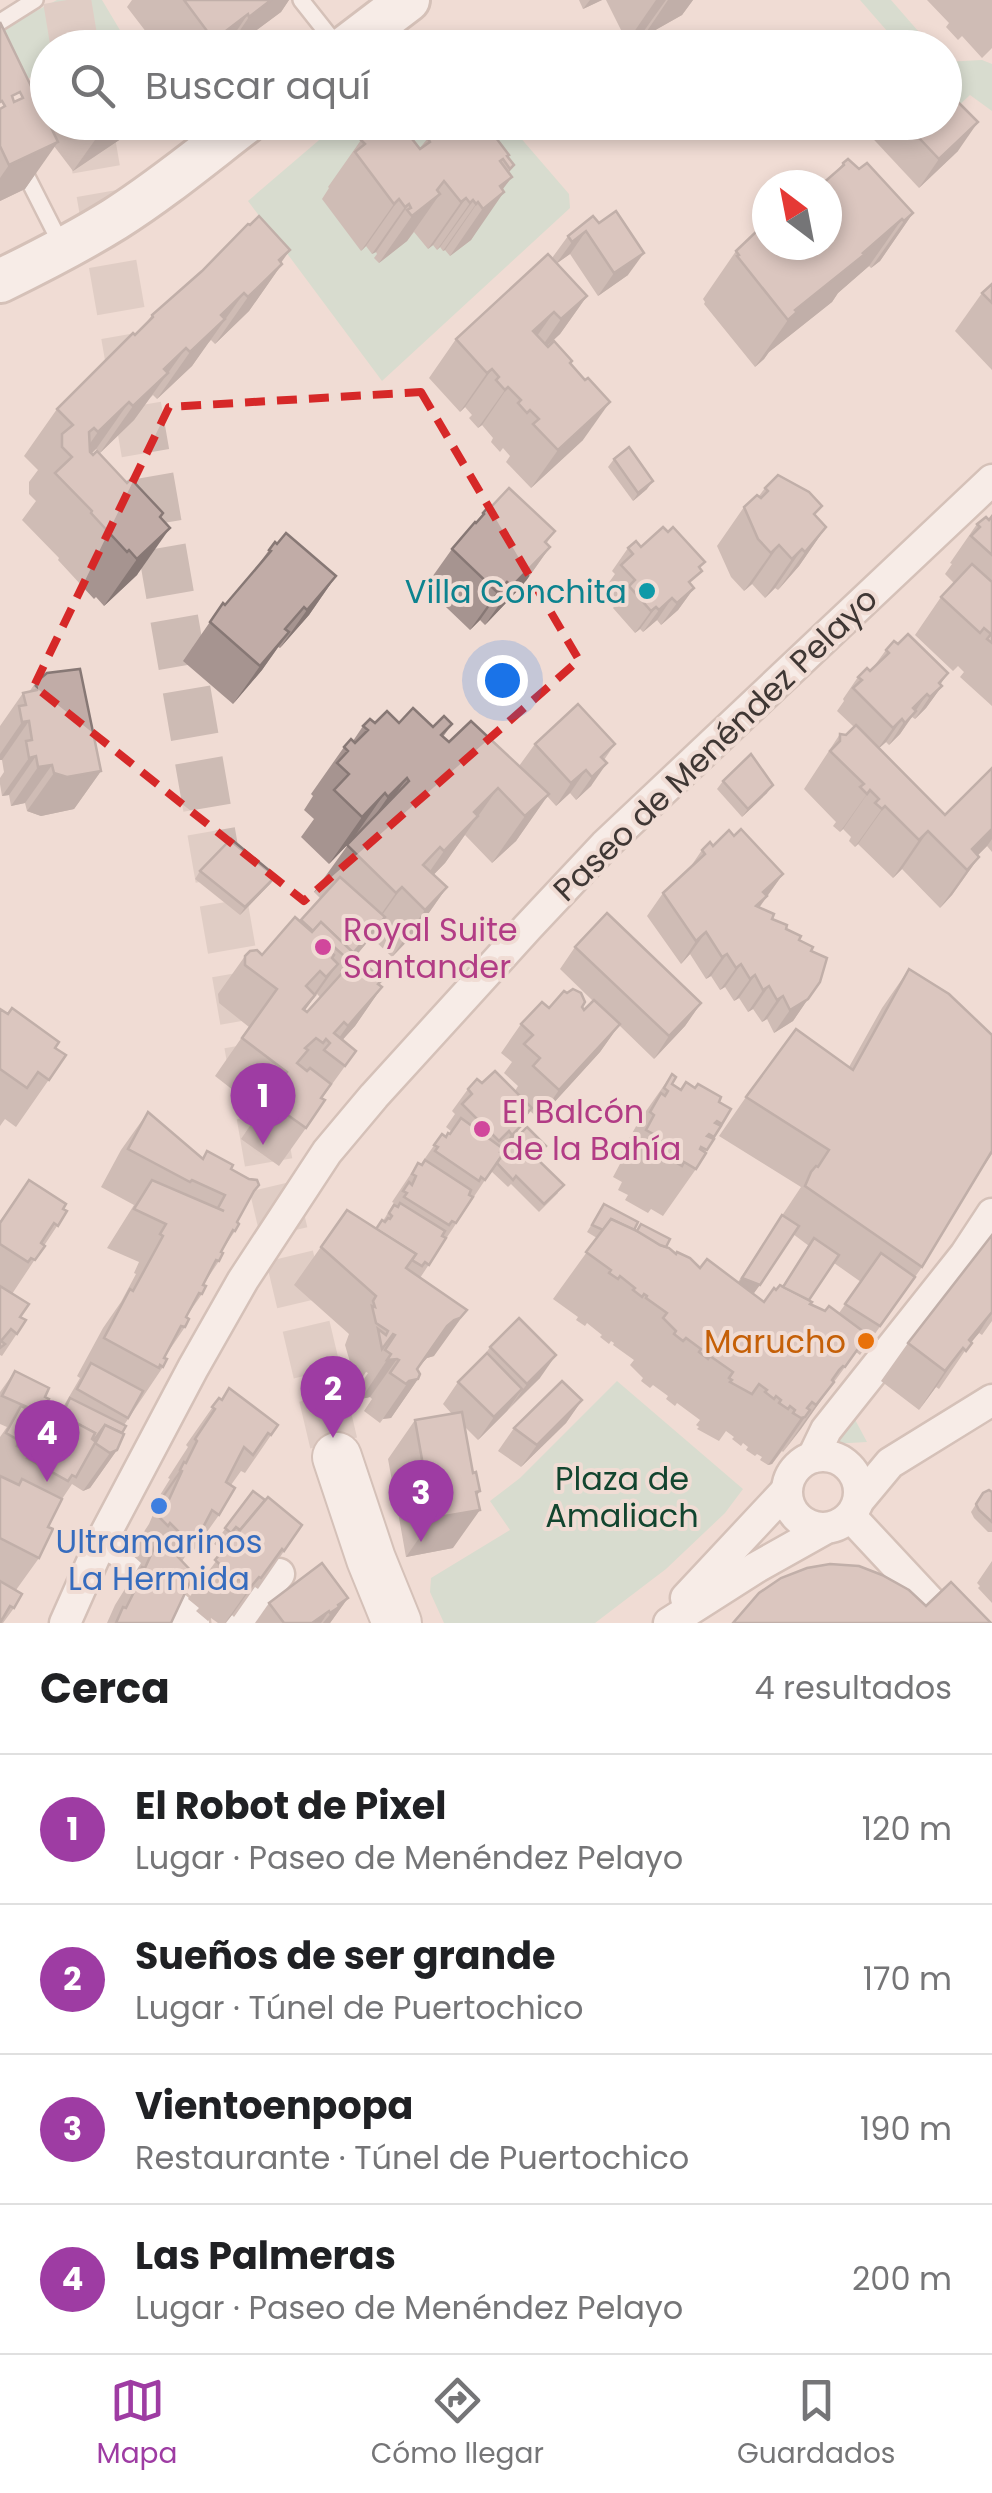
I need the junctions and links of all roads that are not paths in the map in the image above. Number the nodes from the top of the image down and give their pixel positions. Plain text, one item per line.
1 (36, 0) edge
2 (301, 0) edge
3 (408, 0) edge
4 (0, 22) edge
5 (327, 30) edge
6 (367, 30) edge
7 (223, 140) edge
8 (12, 147) edge
9 (64, 250) junction
10 (0, 281) edge
11 (992, 480) edge
12 (992, 1214) edge
13 (992, 1400) edge
14 (337, 1457) tunnel mouth
15 (813, 1457) junction
16 (845, 1462) junction
17 (890, 1463) junction
18 (786, 1492) junction
19 (856, 1508) junction
20 (823, 1530) junction
21 (101, 1542) junction
22 (279, 1574) edge
23 (65, 1623) edge
24 (194, 1623) edge
25 (238, 1623) edge
26 (398, 1623) edge
27 (666, 1623) edge
28 (950, 1623) edge

1 - 4 lane
2 - 5 lane
3 - 6 main road
7 - 9 main road
8 - 9 lane
9 - 10 main road
11 - 21 street, Paseo de Menéndez Pelayo
12 - 15 street
13 - 17 street
14 - 26 main road
15 - 16 street
15 - 18 street
16 - 17 street
16 - 19 street
17 - 19 street
18 - 20 street
18 - 27 street
19 - 20 street
19 - 28 street
20 - 27 street
21 - 23 street, Paseo de Menéndez Pelayo
21 - 24 street
22 - 25 street

